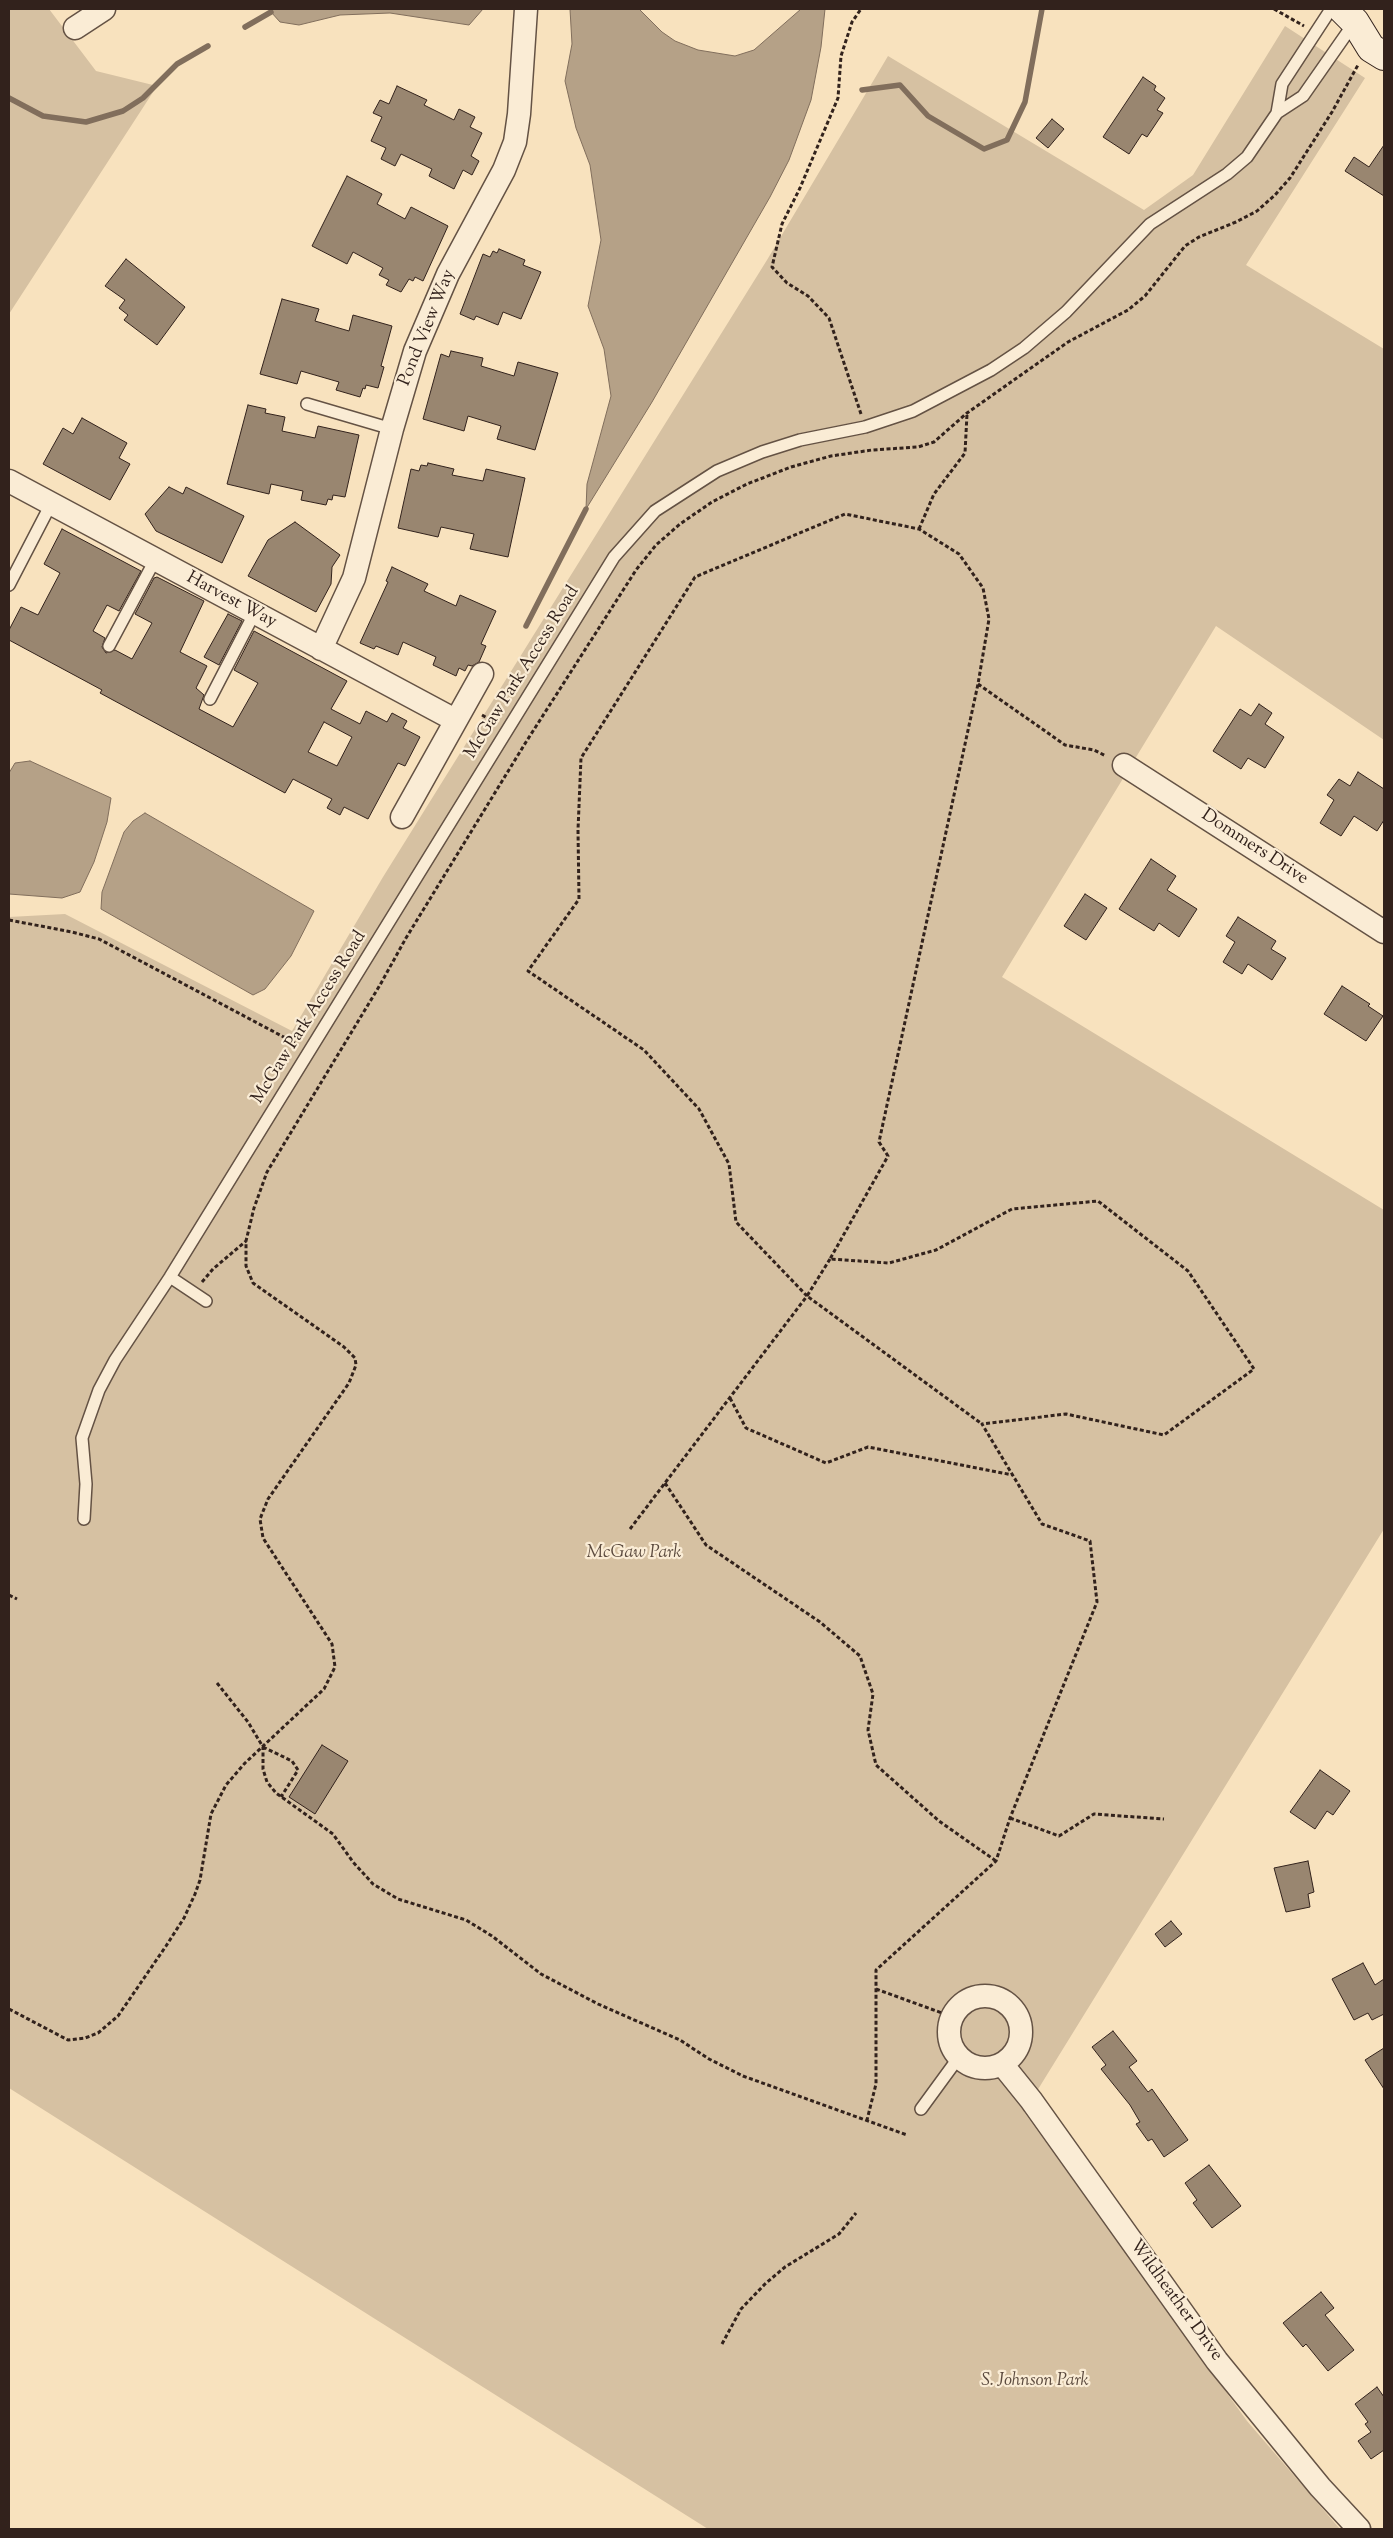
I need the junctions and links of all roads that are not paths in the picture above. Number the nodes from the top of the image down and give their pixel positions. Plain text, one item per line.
1 (104, 9) edge
2 (526, 9) edge
3 (1331, 9) edge
4 (1353, 13) edge
5 (1384, 26) edge
6 (75, 28) dead end
7 (1372, 59) edge
8 (1278, 113) junction
9 (307, 404) dead end
10 (392, 429) junction
11 (9, 481) edge
12 (51, 504) junction
13 (155, 560) junction
14 (9, 585) edge
15 (254, 614) junction
16 (109, 646) dead end
17 (321, 649) junction
18 (482, 674) dead end
19 (210, 699) dead end
20 (459, 712) junction
21 (1124, 765) road end
22 (402, 817) dead end
23 (1384, 932) edge
24 (170, 1277) junction
25 (206, 1301) dead end
26 (84, 1518) dead end
27 (960, 2057) junction
28 (1002, 2064) junction
29 (921, 2109) dead end
30 (1359, 2529) edge

1 - 6 street
2 - 10 street, Pond View Way
3 - 8 lane, McGaw Park Access Road
4 - 5 main road
4 - 7 main road
4 - 8 lane, McGaw Park Access Road
8 - 24 lane, McGaw Park Access Road
9 - 10 lane
10 - 17 street, Pond View Way
11 - 12 street, Harvest Way
12 - 13 street, Harvest Way
12 - 14 lane
13 - 15 street, Harvest Way
13 - 16 lane
15 - 17 street, Harvest Way
15 - 19 lane
17 - 20 street, Harvest Way
18 - 20 street
20 - 22 street
21 - 23 street, Dommers Drive
24 - 25 lane
24 - 26 lane, McGaw Park Access Road
27 - 28 street
27 - 28 street
27 - 29 lane
28 - 30 street, Wildheather Drive

